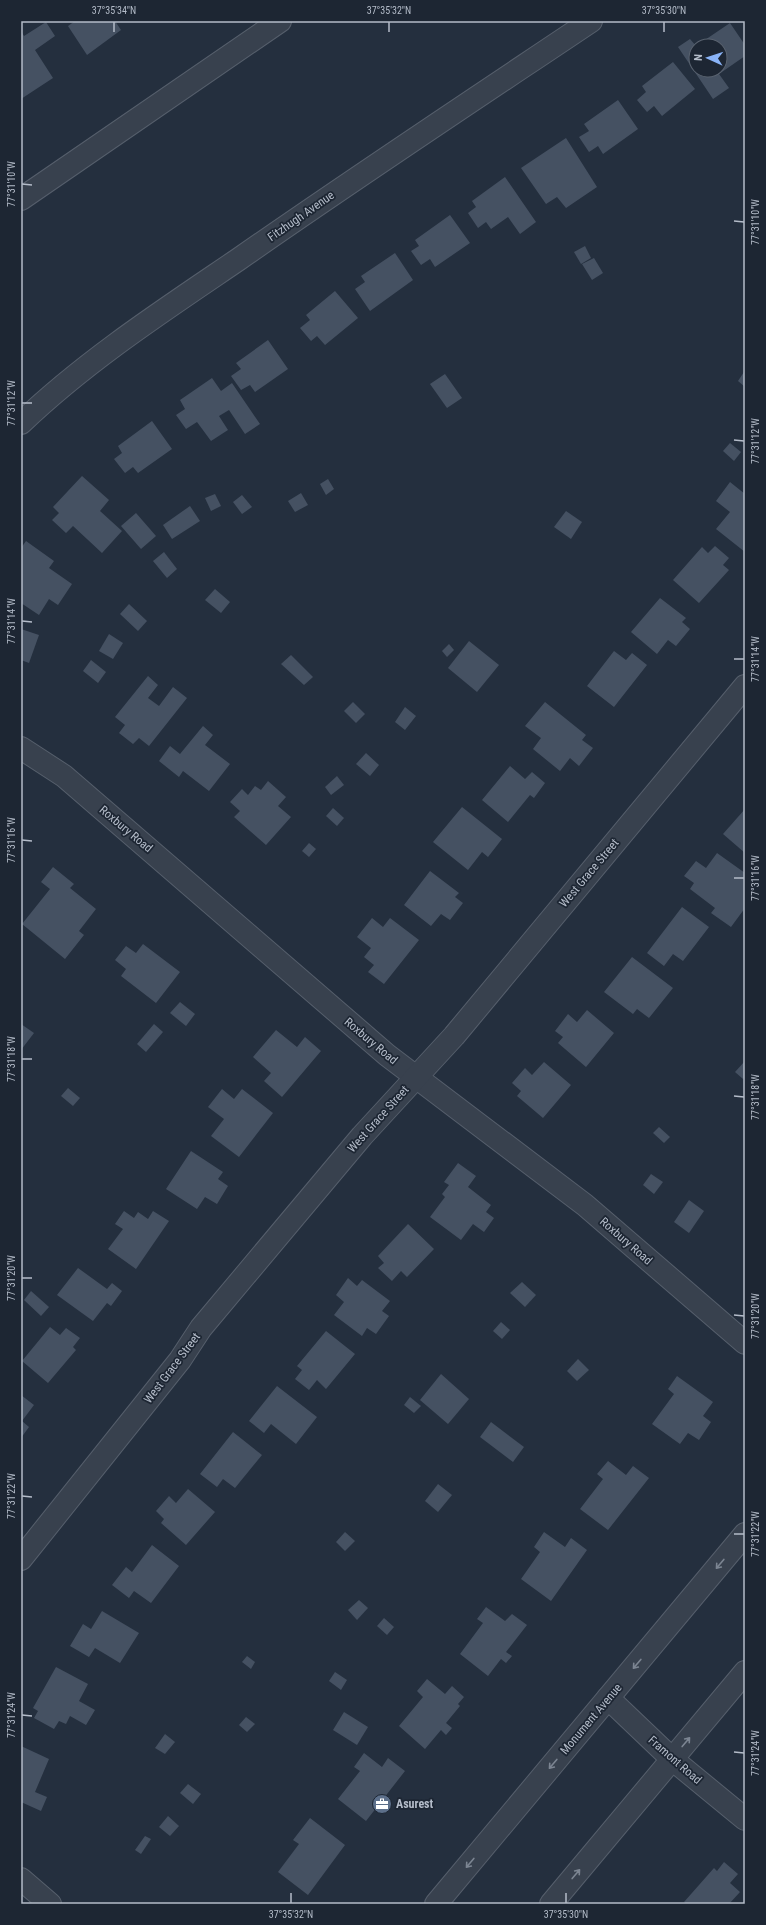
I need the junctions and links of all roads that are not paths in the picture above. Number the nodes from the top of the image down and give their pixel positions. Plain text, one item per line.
1 (280, 21) edge
2 (591, 21) edge
3 (21, 199) edge
4 (21, 423) edge
5 (745, 686) edge
6 (21, 748) edge
7 (416, 1077) junction
8 (745, 1343) edge
9 (745, 1534) edge
10 (21, 1559) edge
11 (745, 1672) edge
12 (608, 1698) junction
13 (672, 1759) junction
14 (745, 1819) edge
15 (21, 1879) edge
16 (50, 1904) edge
17 (436, 1904) edge
18 (551, 1904) edge

1 - 3 street
2 - 4 street, Fitzhugh Avenue
5 - 7 street, West Grace Street
6 - 7 street, Roxbury Road
7 - 8 street, Roxbury Road
7 - 10 street, West Grace Street
9 -> 12 street, Monument Avenue
13 -> 11 street
12 - 13 street, Framont Road
12 -> 17 street, Monument Avenue
13 - 14 street, Framont Road
18 -> 13 street
15 - 16 street

